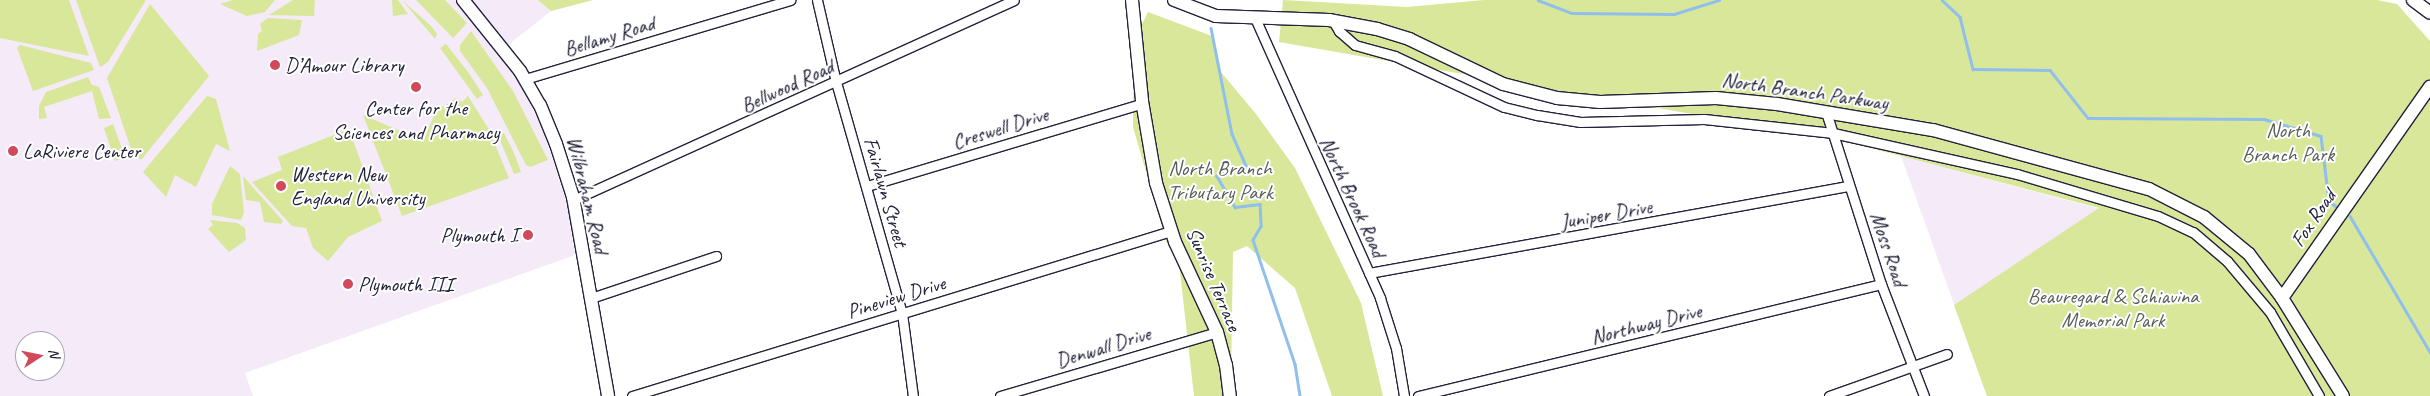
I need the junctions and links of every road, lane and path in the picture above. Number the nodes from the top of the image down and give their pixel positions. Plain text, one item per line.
1 (463, 0) edge
2 (790, 0) edge
3 (816, 0) edge
4 (1014, 0) edge
5 (1133, 0) edge
6 (1174, 0) edge
7 (2413, 0) edge
8 (2430, 12) edge
9 (1255, 18) junction
10 (1333, 21) junction
11 (525, 79) junction
12 (836, 82) junction
13 (2430, 87) edge
14 (1143, 104) junction
15 (1826, 112) junction
16 (1833, 133) junction
17 (867, 186) junction
18 (1849, 186) junction
19 (573, 200) junction
20 (1171, 232) junction
21 (716, 256) dead end
22 (1369, 273) junction
23 (1881, 284) junction
24 (591, 298) junction
25 (2282, 298) junction
26 (902, 313) junction
27 (1217, 332) junction
28 (1947, 354) dead end
29 (1912, 364) junction
30 (608, 396) edge
31 (632, 396) edge
32 (913, 396) edge
33 (1000, 396) edge
34 (1230, 396) edge
35 (1404, 396) edge
36 (1418, 396) edge
37 (1829, 396) edge
38 (1924, 396) edge
39 (2319, 396) edge
40 (2342, 396) edge

1 - 11 street, Wilbraham Road
2 - 11 street, Bellamy Road
3 - 12 street, Fairlawn Street
4 - 12 street, Bellwood Road
5 - 14 street, Sunrise Terrace
6 - 9 street, North Branch Parkway
7 - 8 street
9 - 10 street, North Branch Parkway
9 - 22 street, North Brook Road
10 - 15 street, North Branch Parkway
10 - 16 street
11 - 19 street, Wilbraham Road
12 - 17 street, Fairlawn Street
12 - 19 street, Bellwood Road
13 - 25 street, Fox Road
14 - 17 street, Creswell Drive
14 - 20 street, Sunrise Terrace
15 - 16 street, Moss Road
15 - 25 street, North Branch Parkway
16 - 18 street, Moss Road
16 - 39 street
17 - 26 street, Fairlawn Street
18 - 22 street, Juniper Drive
18 - 23 street, Moss Road
19 - 24 street, Wilbraham Road
20 - 26 street, Pineview Drive
20 - 27 street, Sunrise Terrace
21 - 24 street
22 - 35 street, North Brook Road
23 - 29 street, Moss Road
23 - 36 street, Northway Drive
24 - 30 street, Wilbraham Road
25 - 40 street, North Branch Parkway
26 - 31 street, Pineview Drive
26 - 32 street, Fairlawn Street
27 - 33 street, Denwall Drive
27 - 34 street, Sunrise Terrace
28 - 29 street
29 - 37 street
29 - 38 street, Moss Road

